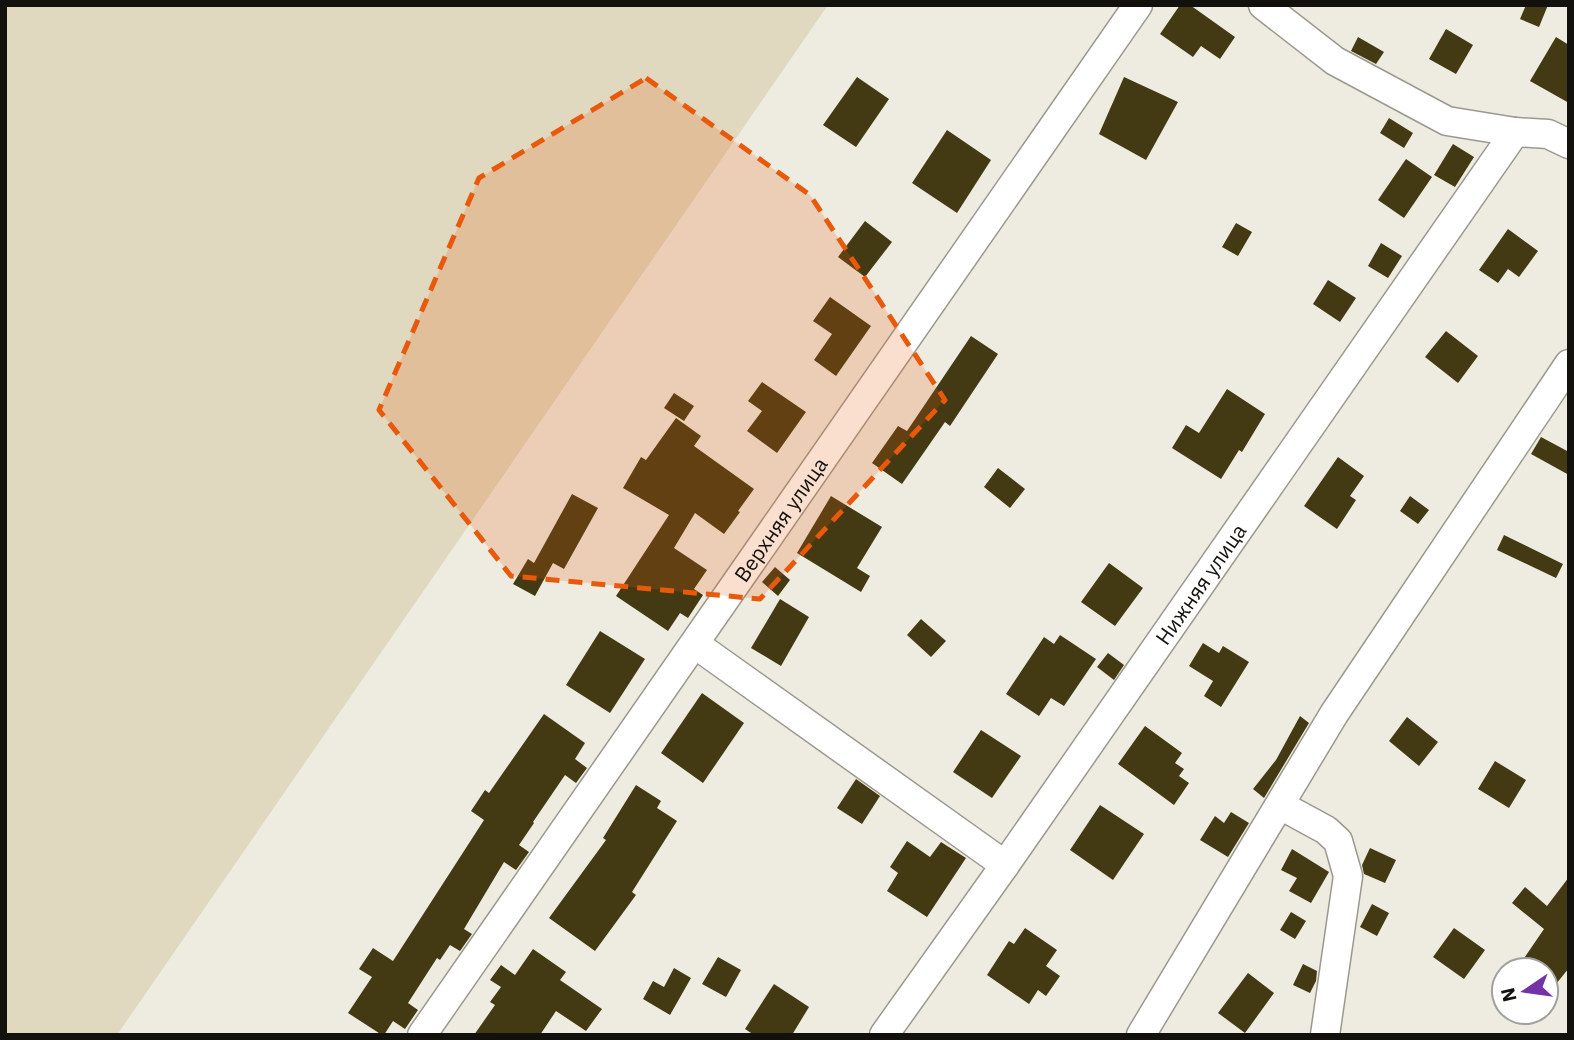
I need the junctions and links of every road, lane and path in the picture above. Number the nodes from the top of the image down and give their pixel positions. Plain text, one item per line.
1 (1139, 5) edge
2 (1263, 5) edge
3 (1515, 132) junction
4 (1569, 144) edge
5 (1569, 363) edge
6 (695, 643) junction
7 (1280, 805) junction
8 (1005, 864) junction
9 (422, 1035) edge
10 (884, 1035) edge
11 (1141, 1035) edge
12 (1325, 1035) edge

1 - 6 street, Верхняя улица
2 - 3 street
3 - 4 street
3 - 8 street, Нижняя улица
5 - 7 street
6 - 8 street
6 - 9 street, Верхняя улица
7 - 11 street
7 - 12 street
8 - 10 street, Нижняя улица

